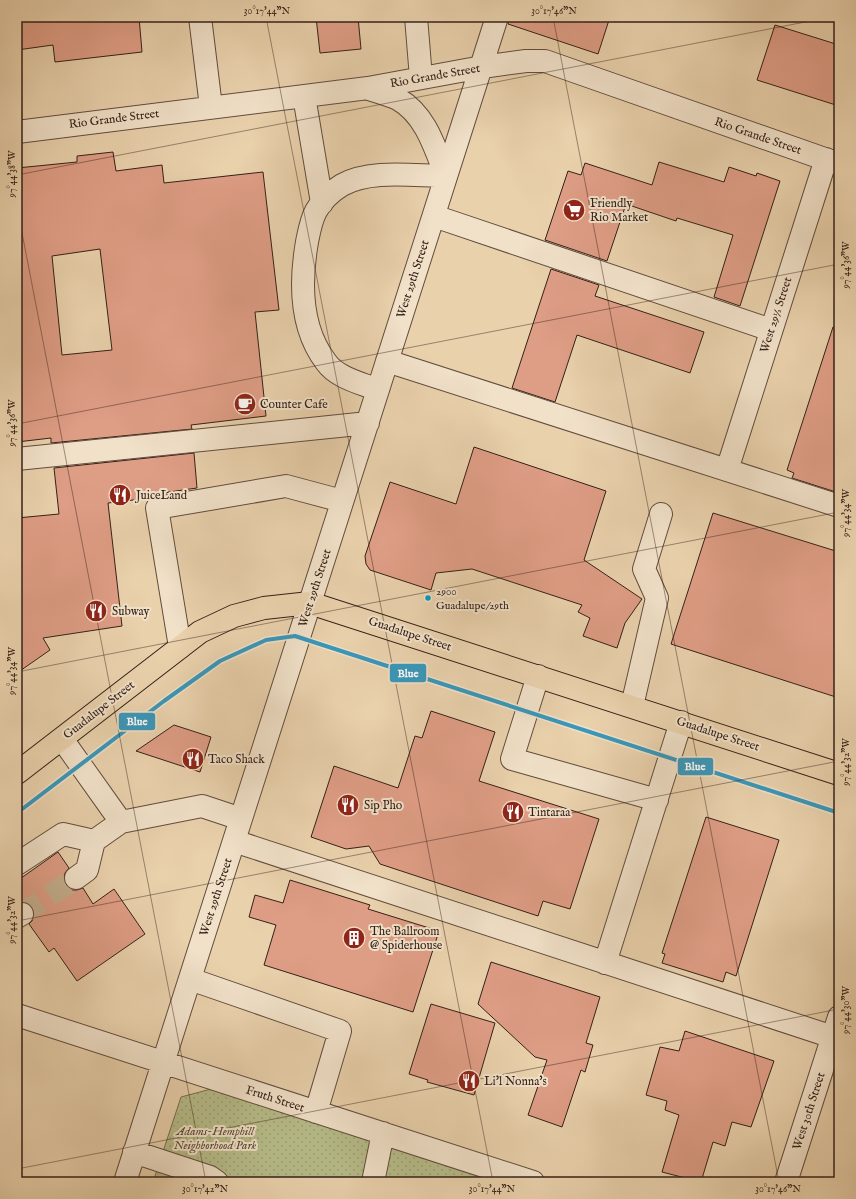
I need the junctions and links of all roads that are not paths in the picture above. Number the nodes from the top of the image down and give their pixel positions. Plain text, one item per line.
1 (200, 17) edge
2 (416, 17) edge
3 (497, 17) edge
4 (482, 67) junction
5 (421, 78) junction
6 (368, 88) junction
7 (304, 96) junction
8 (211, 107) junction
9 (17, 132) edge
10 (832, 162) edge
11 (446, 176) junction
12 (322, 203) junction
13 (434, 216) junction
14 (771, 330) junction
15 (388, 361) junction
16 (378, 390) junction
17 (368, 423) junction
18 (17, 459) edge
19 (727, 470) junction
20 (342, 501) junction
21 (839, 506) edge
22 (660, 514) dead end
23 (310, 603) junction
24 (180, 647) junction
25 (538, 676) junction
26 (632, 706) junction
27 (681, 722) junction
28 (62, 738) junction
29 (17, 773) edge
30 (839, 774) edge
31 (657, 800) junction
32 (241, 819) junction
33 (122, 822) junction
34 (94, 841) junction
35 (234, 842) junction
36 (17, 864) edge
37 (76, 878) tunnel mouth
38 (605, 963) junction
39 (190, 979) junction
40 (17, 1015) edge
41 (837, 1031) edge
42 (164, 1062) junction
43 (316, 1112) junction
44 (382, 1133) junction
45 (134, 1152) junction
46 (125, 1182) edge
47 (217, 1182) edge
48 (373, 1182) edge
49 (533, 1182) edge
50 (786, 1182) edge

1 - 8 street
2 - 5 street
3 - 4 street, West 29th Street
4 - 5 street, Rio Grande Street
4 - 10 street, Rio Grande Street
4 - 11 street, West 29th Street
5 - 6 street, Rio Grande Street
6 - 7 street, Rio Grande Street
6 - 11 street
7 - 8 street, Rio Grande Street
7 - 12 street
8 - 9 street, Rio Grande Street
10 - 14 street, West 29½ Street
11 - 12 street
11 - 13 street, West 29th Street
12 - 16 street
13 - 14 street
13 - 15 street, West 29th Street
14 - 19 street, West 29½ Street
15 - 16 street, West 29th Street
15 - 19 street
16 - 17 street, West 29th Street
17 - 18 street
17 - 20 street, West 29th Street
19 - 21 street
20 - 23 street, West 29th Street
20 - 24 street
22 - 26 street
23 - 24 main road, Guadalupe Street
23 - 25 main road, Guadalupe Street
23 - 32 street, West 29th Street
24 - 28 main road, Guadalupe Street
25 - 26 main road, Guadalupe Street
25 - 31 street
26 - 27 main road, Guadalupe Street
27 - 30 main road, Guadalupe Street
27 - 31 street
28 - 29 main road, Guadalupe Street
28 - 33 street
31 - 38 street
32 - 33 street
32 - 35 street, West 29th Street
33 - 34 street
34 - 36 street
34 - 37 street
35 - 38 street
35 - 39 street, West 29th Street
38 - 41 street
39 - 42 street, West 29th Street
39 - 43 street
40 - 42 street, Fruth Street
41 - 50 street, West 30th Street
42 - 43 street, Fruth Street
42 - 45 street, West 29th Street
43 - 44 street, Fruth Street
44 - 48 street
44 - 49 street, Fruth Street
45 - 46 street, West 29th Street
45 - 47 street

